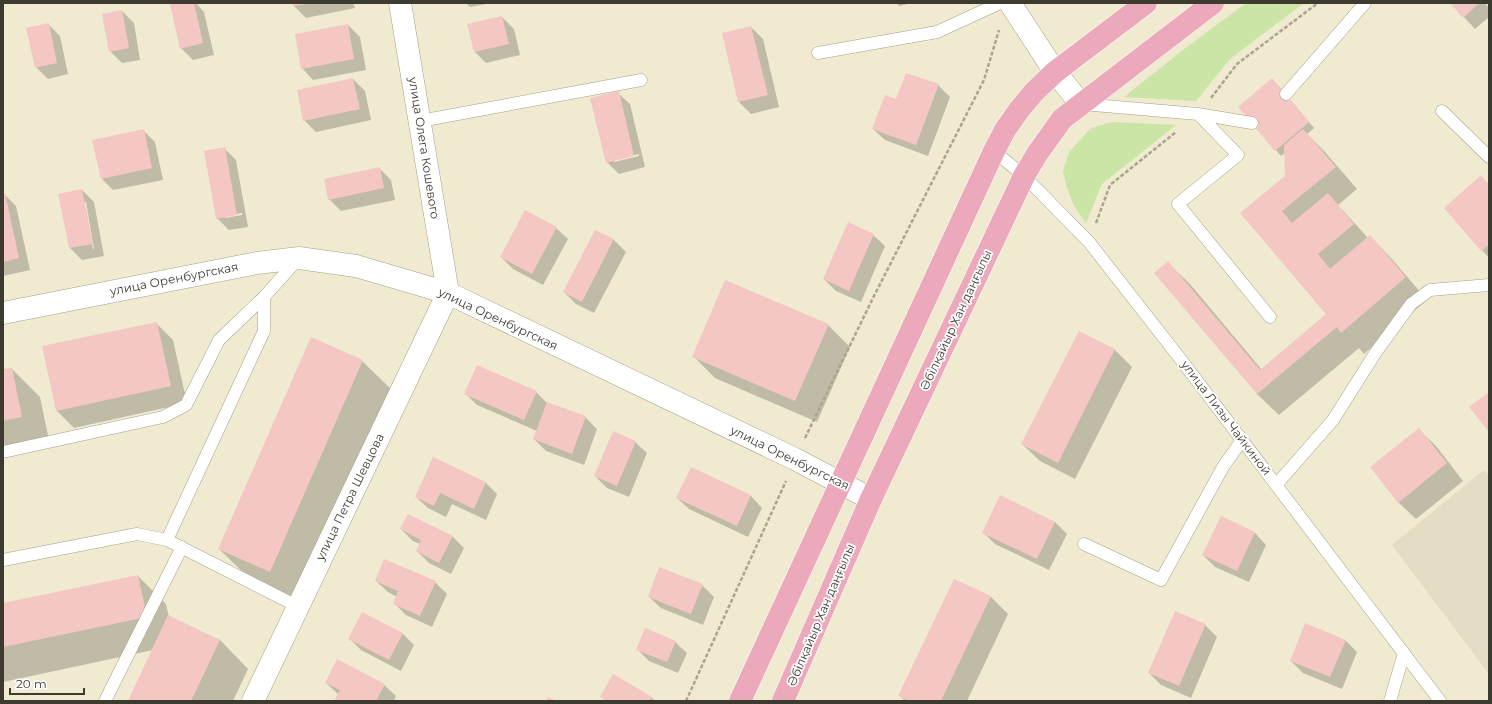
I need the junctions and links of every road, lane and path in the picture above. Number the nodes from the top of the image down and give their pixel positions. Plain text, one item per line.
1 (400, 3) edge
2 (1000, 3) edge
3 (1010, 3) edge
4 (1146, 3) edge
5 (1213, 3) edge
6 (1365, 3) edge
7 (1000, 24) dead end
8 (818, 53) dead end
9 (1055, 72) junction
10 (641, 80) dead end
11 (1286, 94) dead end
12 (1081, 104) junction
13 (1442, 111) dead end
14 (1198, 114) junction
15 (420, 121) junction
16 (1252, 123) dead end
17 (994, 151) junction
18 (1489, 156) edge
19 (1024, 176) junction
20 (299, 258) junction
21 (1489, 285) edge
22 (448, 294) junction
23 (264, 297) junction
24 (3, 313) edge
25 (1270, 317) dead end
26 (1242, 440) junction
27 (3, 452) edge
28 (795, 460) junction
29 (841, 483) junction
30 (1276, 485) junction
31 (871, 499) junction
32 (168, 540) junction
33 (1084, 544) dead end
34 (182, 547) junction
35 (3, 560) edge
36 (297, 606) junction
37 (1404, 653) junction
38 (105, 701) edge
39 (253, 701) edge
40 (686, 701) edge
41 (740, 701) edge
42 (783, 701) edge
43 (1390, 701) edge
44 (1440, 701) edge

1 - 15 street, улица Олега Кошевого
2 - 8 lane
3 - 9 street
4 - 9 main road
5 - 12 main road, Әбілқайыр Хан даңғылы
6 - 11 lane
7 - 28 path
9 - 12 street
9 - 17 main road
10 - 15 lane
12 - 14 lane
12 - 19 main road, Әбілқайыр Хан даңғылы
13 - 18 lane
14 - 16 lane
14 - 25 lane
15 - 22 street, улица Олега Кошевого
17 - 19 lane, улица Лизы Чайкиной
17 - 29 main road
19 - 26 lane, улица Лизы Чайкиной
19 - 31 main road, Әбілқайыр Хан даңғылы
20 - 22 street, улица Оренбургская
20 - 23 lane
20 - 24 street, улица Оренбургская
21 - 30 lane
22 - 28 street, улица Оренбургская
22 - 36 street, улица Петра Шевцова
23 - 27 lane
23 - 32 lane
26 - 30 lane, улица Лизы Чайкиной
26 - 33 lane
28 - 29 street, улица Оренбургская
28 - 40 path
29 - 31 street, улица Оренбургская
29 - 41 main road
30 - 37 lane, улица Лизы Чайкиной
31 - 42 main road, Әбілқайыр Хан даңғылы
32 - 34 lane
32 - 35 lane
34 - 36 lane
34 - 38 lane
36 - 39 street, улица Петра Шевцова
37 - 43 lane
37 - 44 lane, улица Лизы Чайкиной

